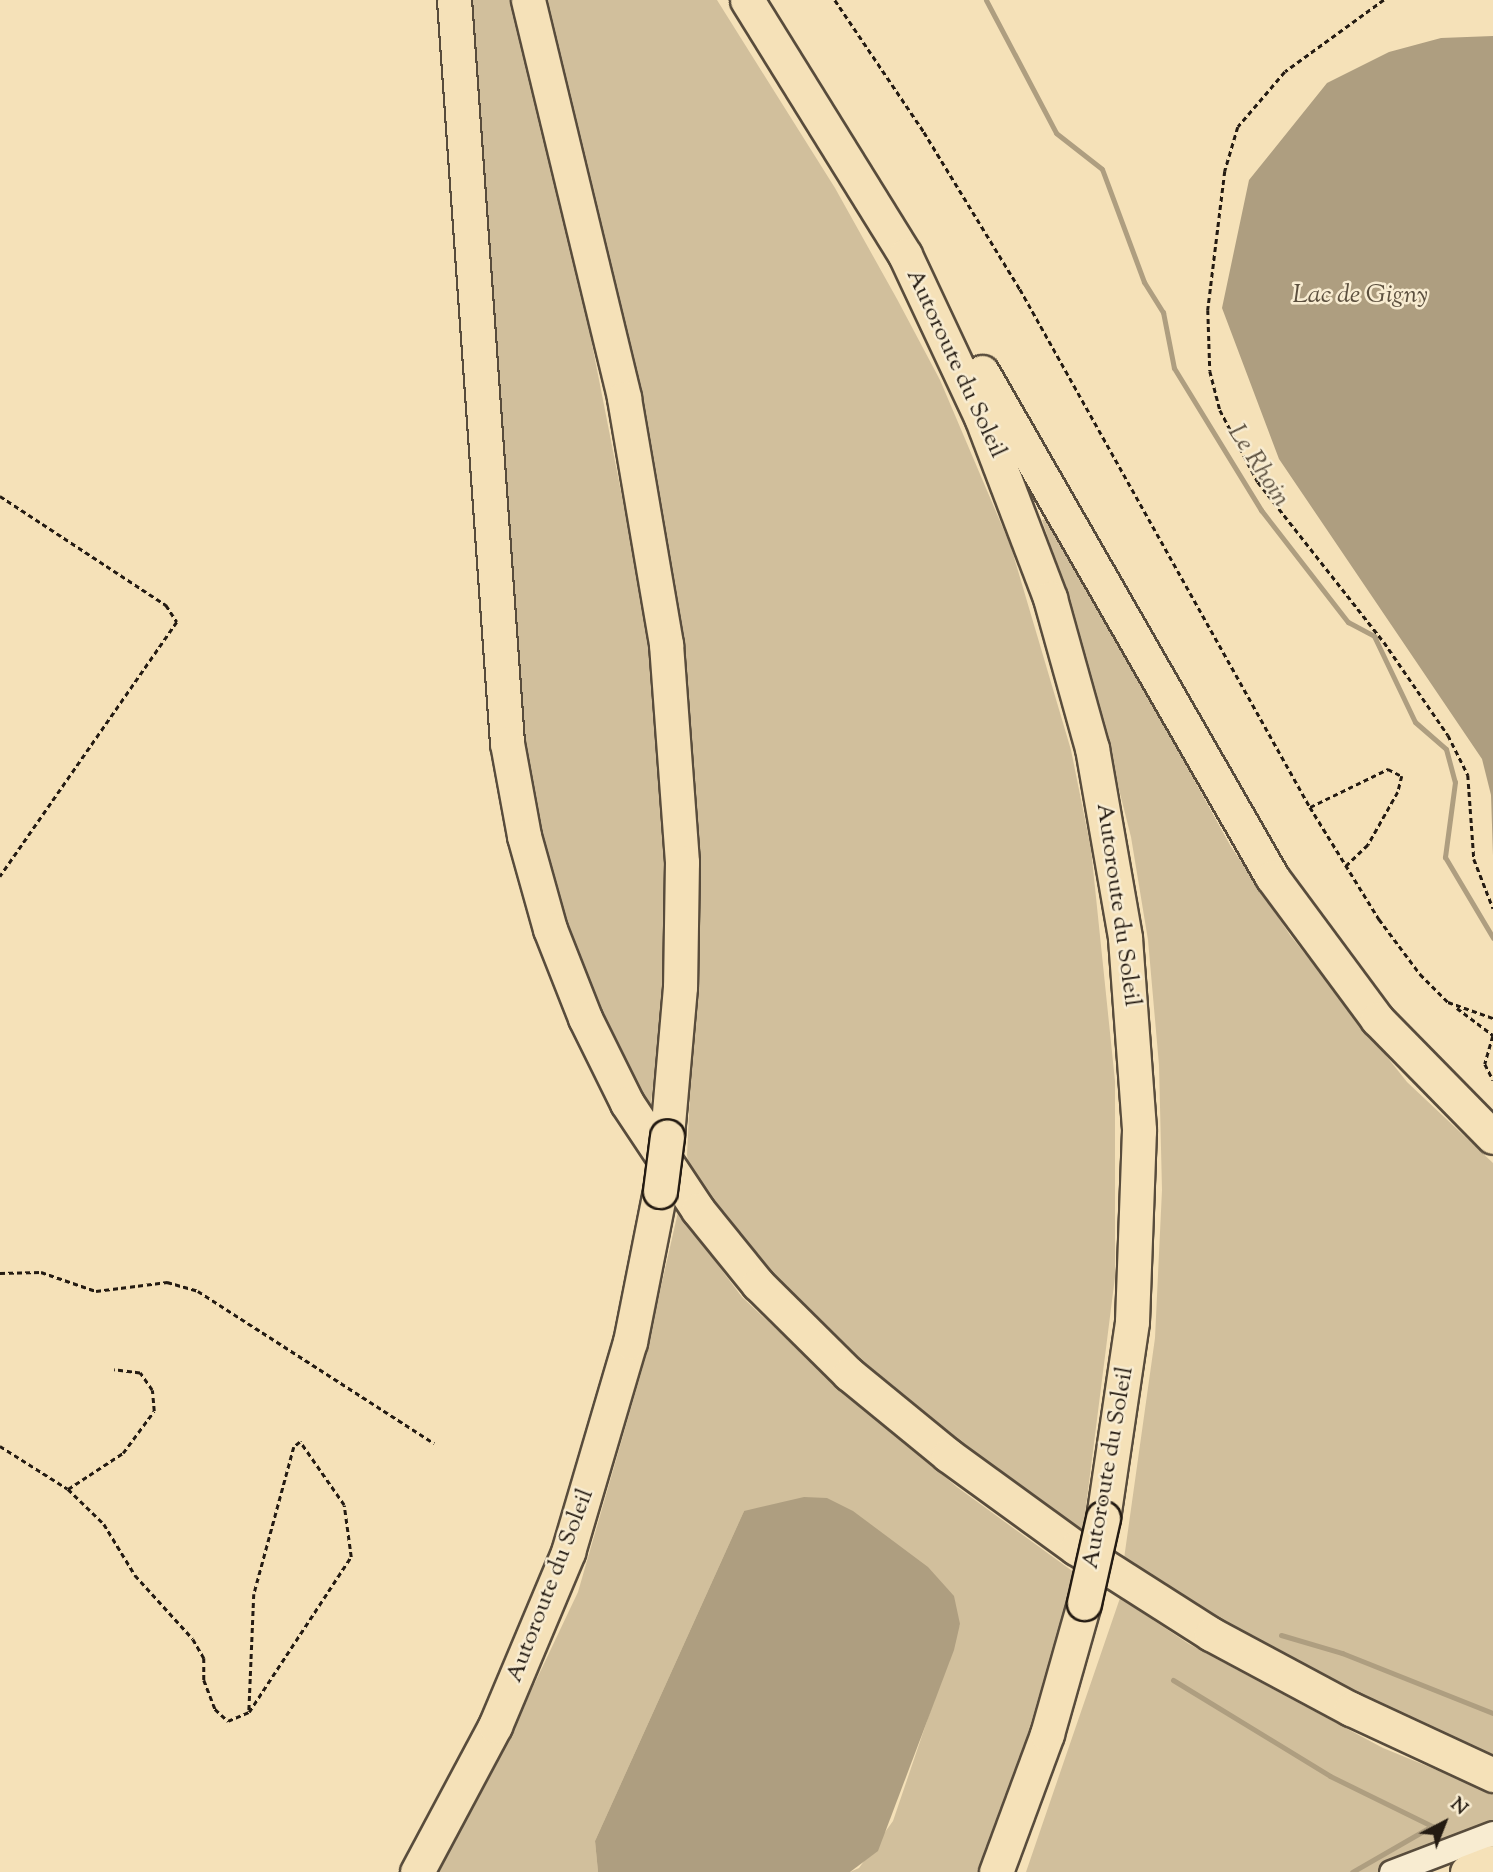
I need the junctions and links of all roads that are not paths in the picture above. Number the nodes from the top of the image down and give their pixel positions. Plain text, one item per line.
1 (454, 0) edge
2 (528, 0) edge
3 (747, 0) edge
4 (905, 255) junction
5 (1493, 1137) edge
6 (1493, 1774) edge
7 (1493, 1833) edge
8 (1493, 1862) edge
9 (417, 1872) edge
10 (996, 1872) edge
11 (1391, 1872) edge
12 (1467, 1872) edge

1 - 6 highway
2 - 9 highway, Autoroute du Soleil, bridge
3 - 4 highway, Autoroute du Soleil
4 - 5 highway
4 - 10 highway, Autoroute du Soleil, bridge
7 - 11 lane
8 - 12 highway

